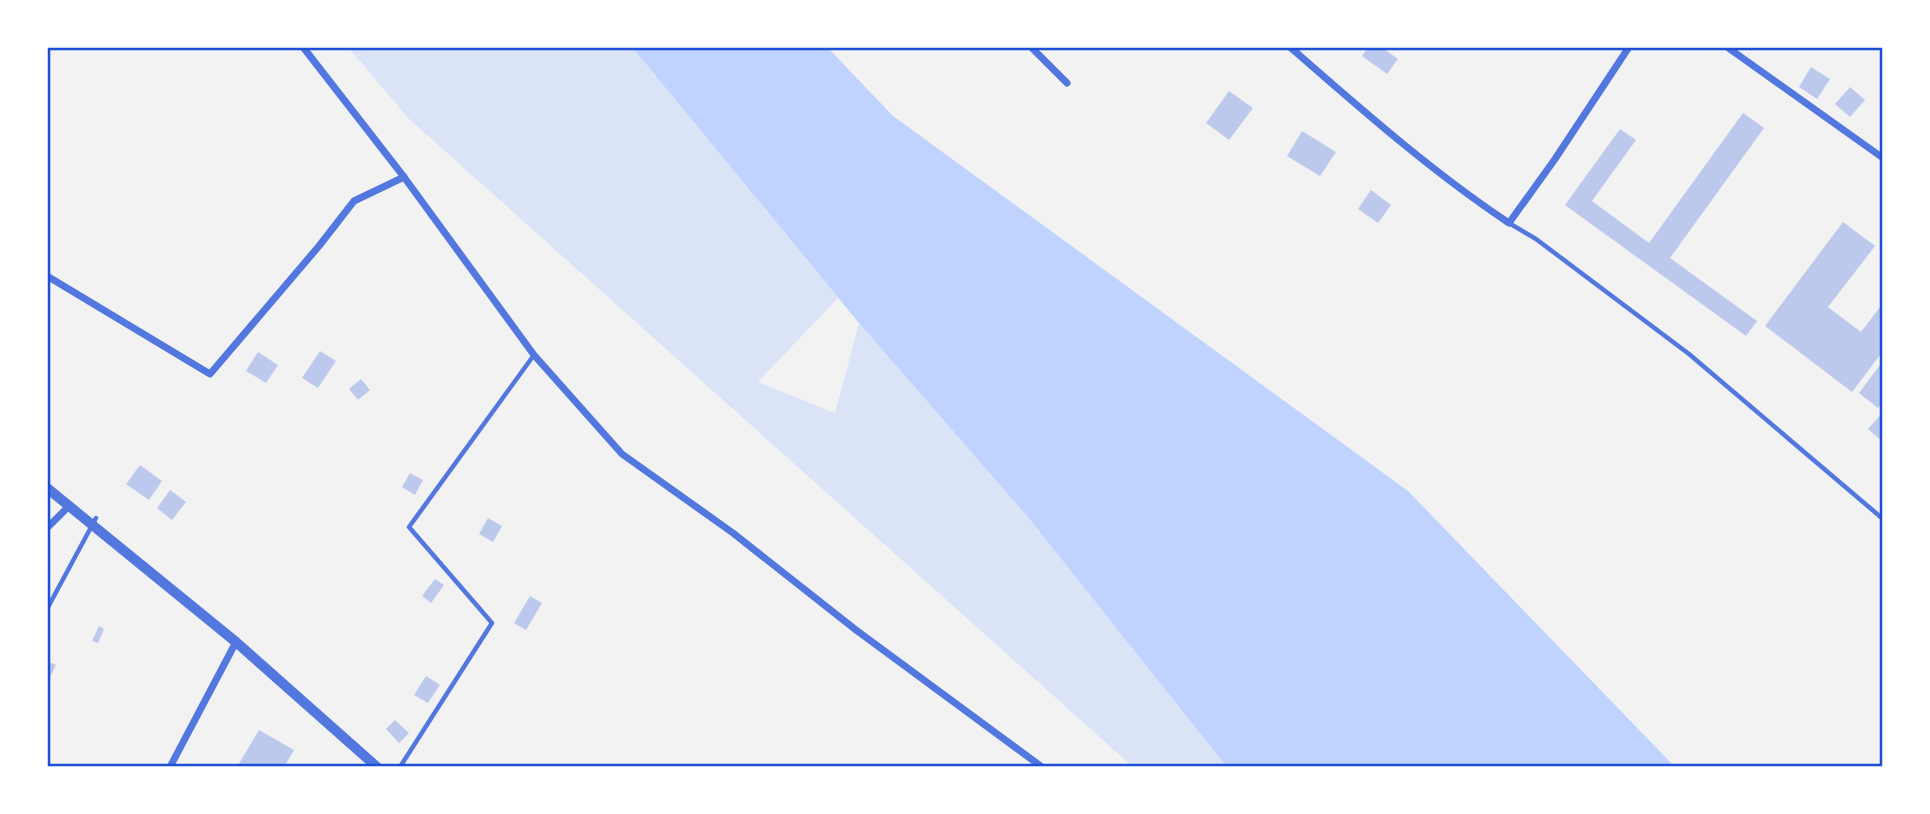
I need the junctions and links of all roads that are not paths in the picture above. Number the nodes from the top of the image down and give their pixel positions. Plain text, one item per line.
1 (303, 47) edge
2 (1031, 47) edge
3 (1290, 47) edge
4 (1629, 47) edge
5 (1727, 47) edge
6 (1067, 83) dead end
7 (1883, 158) edge
8 (404, 177) junction
9 (1509, 223) junction
10 (47, 276) edge
11 (534, 355) junction
12 (47, 488) edge
13 (69, 506) junction
14 (96, 518) dead end
15 (1883, 519) edge
16 (47, 528) edge
17 (47, 608) edge
18 (236, 642) junction
19 (170, 767) edge
20 (377, 767) edge
21 (400, 767) edge
22 (1042, 767) edge

1 - 8 street
2 - 6 street
3 - 9 street
4 - 9 street
5 - 7 street
8 - 10 street
8 - 11 street
9 - 15 lane
11 - 21 lane
11 - 22 street
12 - 13 street
13 - 16 street
13 - 18 street
14 - 17 lane
18 - 19 street
18 - 20 street

